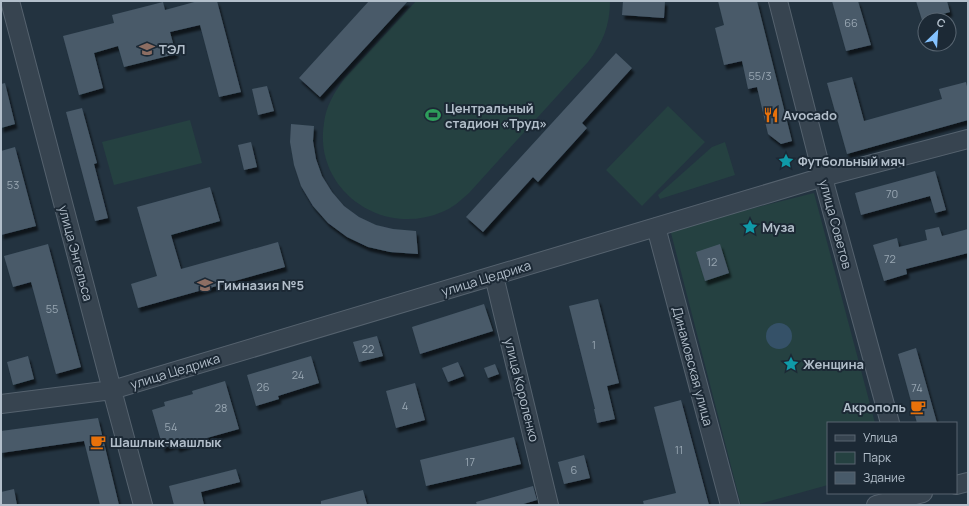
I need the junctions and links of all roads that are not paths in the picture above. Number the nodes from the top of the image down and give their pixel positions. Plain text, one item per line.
1 (10, 1) edge
2 (778, 1) edge
3 (968, 139) edge
4 (823, 177) junction
5 (656, 227) junction
6 (494, 276) junction
7 (112, 390) junction
8 (1, 404) edge
9 (890, 422) edge
10 (968, 482) edge
11 (957, 485) edge
12 (914, 494) edge
13 (143, 505) edge
14 (549, 505) edge
15 (730, 505) edge
16 (876, 505) edge

1 - 7 street, улица Энгельса
2 - 4 street, улица Советов
3 - 4 street, улица Цедрика
4 - 5 street, улица Цедрика
4 - 9 street, улица Советов
5 - 6 street, улица Цедрика
5 - 15 street, Динамовская улица
6 - 7 street, улица Цедрика
6 - 14 street, улица Короленко
7 - 8 street, улица Цедрика
7 - 13 street, улица Энгельса
10 - 11 street
12 - 16 street

